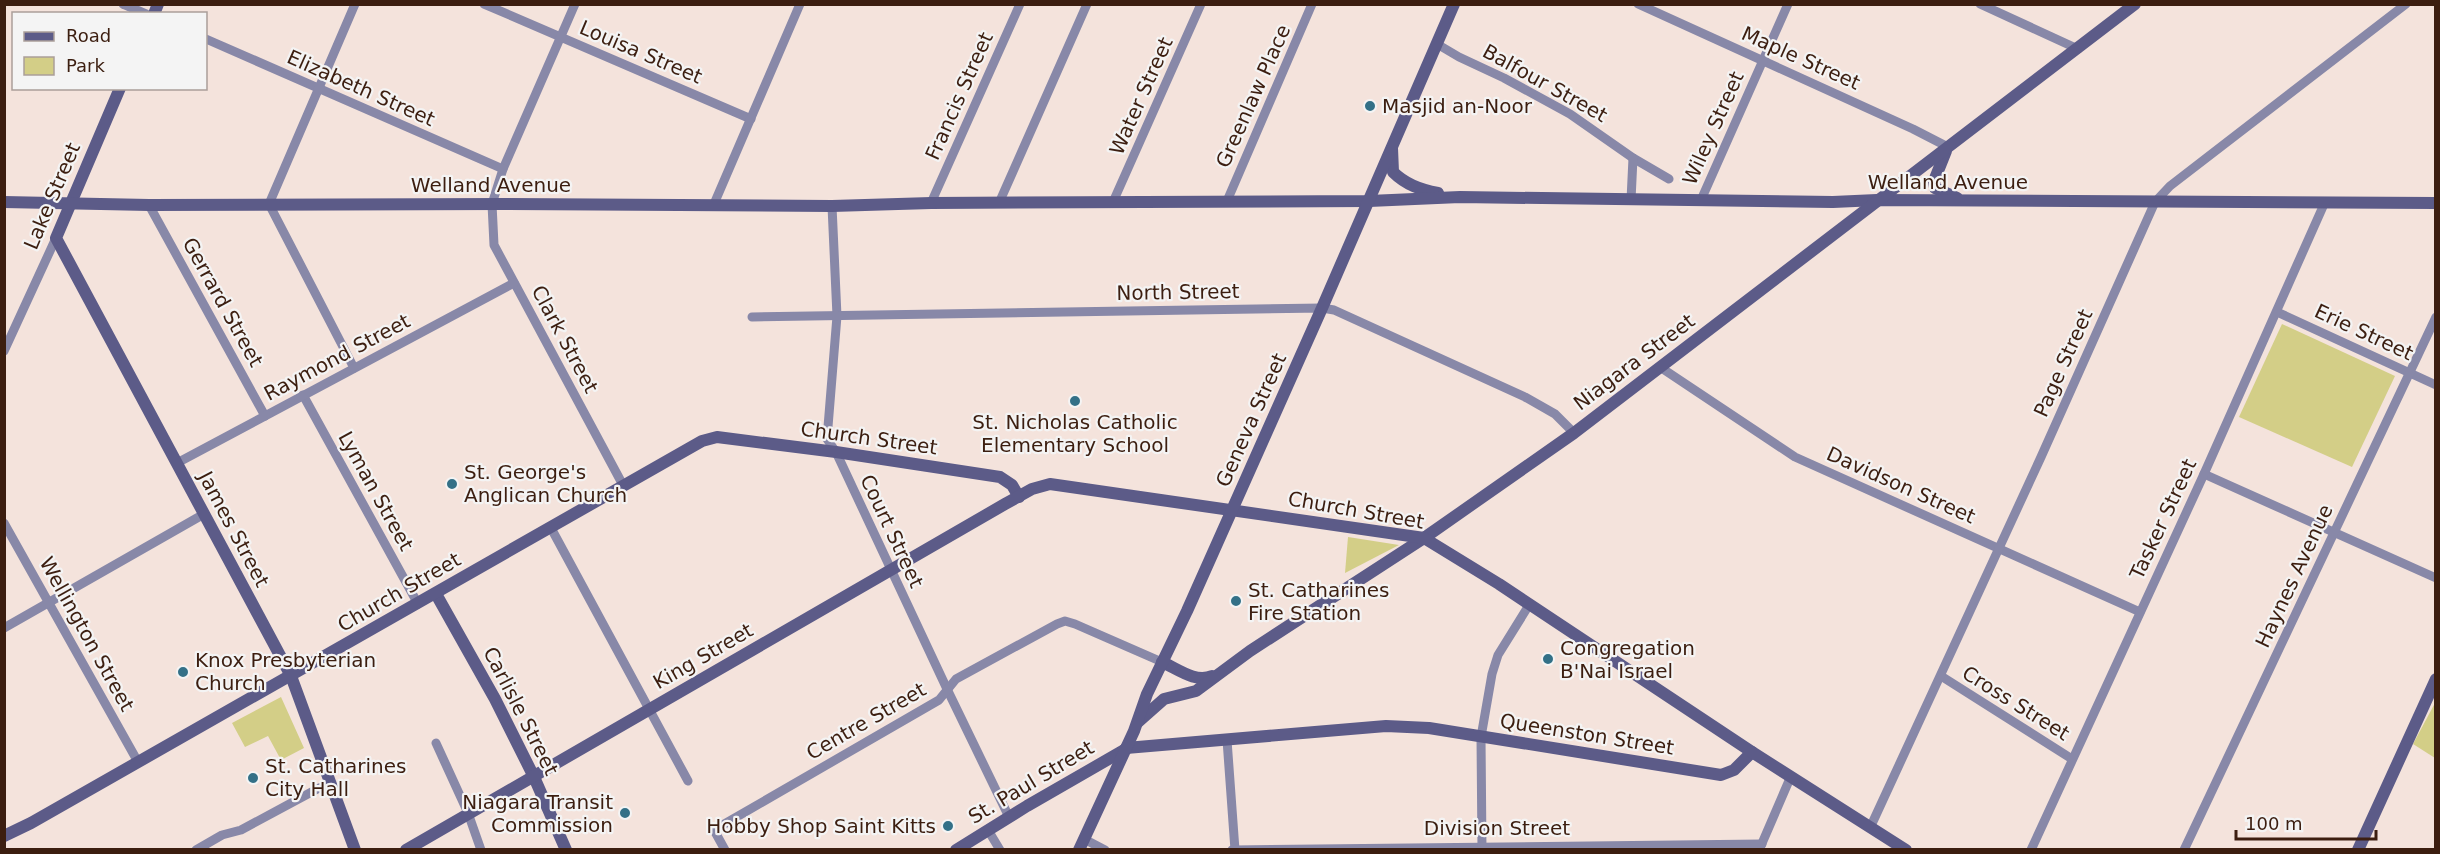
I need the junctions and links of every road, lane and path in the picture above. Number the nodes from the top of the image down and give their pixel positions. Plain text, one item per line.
1 (123, 4) edge
2 (355, 4) edge
3 (484, 4) edge
4 (575, 4) edge
5 (800, 4) edge
6 (1020, 4) edge
7 (1087, 4) edge
8 (1201, 4) edge
9 (1312, 4) edge
10 (1454, 4) edge
11 (1638, 4) edge
12 (1788, 4) edge
13 (1980, 4) edge
14 (2135, 4) edge
15 (2406, 4) edge
16 (141, 12) edge
17 (561, 38) junction
18 (207, 39) edge
19 (1437, 44) junction
20 (2078, 49) junction
21 (1764, 60) junction
22 (319, 89) junction
23 (119, 90) edge
24 (751, 119) junction
25 (1392, 144) junction
26 (1948, 147) junction
27 (1633, 158) junction
28 (503, 169) junction
29 (1670, 178) dead end
30 (1460, 197) junction
31 (1631, 200) junction
32 (1701, 200) junction
33 (1877, 200) junction
34 (1227, 201) junction
35 (1369, 201) junction
36 (1970, 201) junction
37 (4, 202) edge
38 (1113, 202) junction
39 (2155, 202) junction
40 (2325, 202) junction
41 (69, 203) junction
42 (931, 203) junction
43 (999, 203) junction
44 (2436, 203) edge
45 (269, 204) junction
46 (492, 204) junction
47 (714, 204) junction
48 (149, 206) junction
49 (832, 206) junction
50 (56, 238) junction
51 (514, 283) junction
52 (1322, 308) junction
53 (2277, 312) junction
54 (837, 316) junction
55 (752, 317) dead end
56 (2436, 317) edge
57 (4, 351) edge
58 (354, 368) junction
59 (1660, 368) junction
60 (2410, 374) junction
61 (2436, 385) edge
62 (303, 395) junction
63 (265, 416) junction
64 (1574, 433) junction
65 (836, 452) junction
66 (177, 463) junction
67 (2204, 474) junction
68 (624, 487) junction
69 (1019, 496) junction
70 (1232, 510) junction
71 (204, 514) junction
72 (4, 523) edge
73 (551, 528) junction
74 (2336, 532) junction
75 (1424, 538) junction
76 (1999, 548) junction
77 (890, 570) junction
78 (2436, 578) edge
79 (435, 594) junction
80 (49, 602) junction
81 (418, 604) junction
82 (1529, 606) junction
83 (2140, 612) junction
84 (4, 628) edge
85 (1162, 662) junction
86 (1216, 675) junction
87 (291, 676) junction
88 (1941, 676) junction
89 (2434, 685) edge
90 (947, 689) junction
91 (649, 710) junction
92 (1138, 722) junction
93 (1481, 737) junction
94 (1227, 740) junction
95 (436, 743) dead end
96 (1126, 748) junction
97 (1752, 752) junction
98 (2072, 759) junction
99 (138, 762) junction
100 (1791, 776) junction
101 (534, 777) junction
102 (688, 781) dead end
103 (331, 784) junction
104 (468, 813) junction
105 (1009, 817) junction
106 (1870, 828) junction
107 (988, 830) junction
108 (4, 836) edge
109 (1082, 844) edge
110 (1760, 847) edge
111 (1482, 848) edge
112 (1618, 848) edge
113 (196, 849) edge
114 (355, 849) edge
115 (406, 849) edge
116 (481, 849) edge
117 (566, 849) edge
118 (725, 849) edge
119 (956, 849) edge
120 (1000, 849) edge
121 (1106, 849) edge
122 (1234, 849) edge
123 (1906, 849) edge
124 (2031, 849) edge
125 (2184, 849) edge
126 (2358, 849) edge

1 - 16 street
2 - 22 street
3 - 17 street, Louisa Street
4 - 17 street
5 - 24 street
6 - 42 street, Francis Street
7 - 43 street
8 - 38 street, Water Street
9 - 34 street, Greenlaw Place
10 - 19 main road, Geneva Street
11 - 21 street, Maple Street
12 - 21 street, Wiley Street
13 - 20 street
14 - 20 main road, Niagara Street
15 - 39 street, Page Street
17 - 24 street, Louisa Street
17 - 28 street
18 - 22 street, Elizabeth Street
19 - 25 main road, Geneva Street
19 - 27 street, Balfour Street
20 - 26 main road, Niagara Street
21 - 26 street, Maple Street
21 - 32 street, Wiley Street
22 - 28 street, Elizabeth Street
22 - 45 street
23 - 41 main road, Lake Street
24 - 47 street
25 - 30 main road
25 - 35 main road, Geneva Street
26 - 33 main road, Niagara Street
26 - 36 main road
27 - 29 street, Balfour Street
27 - 31 street
28 - 46 street
30 - 31 main road, Welland Avenue
30 - 35 main road, Welland Avenue
31 - 32 main road, Welland Avenue
32 - 33 main road, Welland Avenue
33 - 36 main road, Welland Avenue
33 - 59 main road, Niagara Street
34 - 35 main road, Welland Avenue
34 - 38 main road, Welland Avenue
35 - 52 main road, Geneva Street
36 - 39 main road, Welland Avenue
37 - 41 main road, Welland Avenue
38 - 43 main road, Welland Avenue
39 - 40 main road, Welland Avenue
39 - 76 street, Page Street
40 - 44 main road, Welland Avenue
40 - 53 street, Tasker Street
41 - 48 main road, Welland Avenue
41 - 50 main road, Lake Street
42 - 43 main road, Welland Avenue
42 - 49 main road, Welland Avenue
45 - 46 main road, Welland Avenue
45 - 48 main road, Welland Avenue
45 - 58 street
46 - 47 main road, Welland Avenue
46 - 51 street, Clark Street
47 - 49 main road, Welland Avenue
48 - 63 street, Gerrard Street
49 - 54 street, Court Street
50 - 57 street, Lake Street
50 - 66 main road, James Street
51 - 58 street, Raymond Street
51 - 68 street, Clark Street
52 - 54 street, North Street
52 - 64 street, North Street
52 - 70 main road, Geneva Street
53 - 60 street, Erie Street
53 - 67 street, Tasker Street
54 - 55 street, North Street
54 - 65 street, Court Street
56 - 60 street, Haynes Avenue
58 - 62 street, Raymond Street
59 - 64 main road, Niagara Street
59 - 76 street, Davidson Street
60 - 61 street, Erie Street
60 - 74 street, Haynes Avenue
62 - 63 street, Raymond Street
62 - 81 street, Lyman Street
63 - 66 street, Raymond Street
64 - 75 main road, Niagara Street
65 - 68 main road, Church Street
65 - 69 main road, Church Street
65 - 77 street, Court Street
66 - 71 main road, James Street
67 - 74 street
67 - 83 street, Tasker Street
68 - 73 main road, Church Street
69 - 70 main road, Church Street
69 - 77 main road, King Street
70 - 75 main road, Church Street
70 - 85 main road, Geneva Street
71 - 80 street
71 - 87 main road, James Street
72 - 80 street, Wellington Street
73 - 79 main road, Church Street
73 - 91 street
74 - 78 street
74 - 125 street, Haynes Avenue
75 - 82 main road, Church Street
75 - 86 main road, Niagara Street
76 - 83 street, Davidson Street
76 - 88 street, Page Street
77 - 90 street, Court Street
77 - 91 main road, King Street
79 - 81 main road, Church Street
79 - 101 main road, Carlisle Street
80 - 84 street
80 - 99 street, Wellington Street
81 - 87 main road, Church Street
82 - 93 street
82 - 97 main road, Church Street
83 - 98 street, Tasker Street
85 - 86 main road
85 - 90 street, Centre Street
85 - 92 main road, Geneva Street
86 - 92 main road, Niagara Street
87 - 99 main road, Church Street
87 - 103 main road, James Street
88 - 98 street, Cross Street
88 - 106 street, Page Street
89 - 126 main road
90 - 105 street, Court Street
90 - 118 street, Centre Street
91 - 101 main road, King Street
91 - 102 street
92 - 96 main road, Geneva Street
93 - 94 main road, Queenston Street
93 - 97 main road, Queenston Street
93 - 111 street
94 - 96 main road, Queenston Street
94 - 122 street
95 - 104 street
96 - 105 main road, St. Paul Street
96 - 109 main road, Geneva Street
97 - 100 main road
98 - 124 street, Tasker Street
99 - 108 main road, Church Street
100 - 106 main road
100 - 110 street
101 - 104 main road, King Street
101 - 117 main road, Carlisle Street
103 - 113 street
103 - 114 main road, James Street
104 - 115 main road, King Street
104 - 116 street
105 - 107 main road, St. Paul Street
106 - 123 main road
107 - 119 main road, St. Paul Street
107 - 120 street
109 - 121 street
110 - 112 street, Division Street
111 - 112 street, Division Street
111 - 122 street, Division Street

